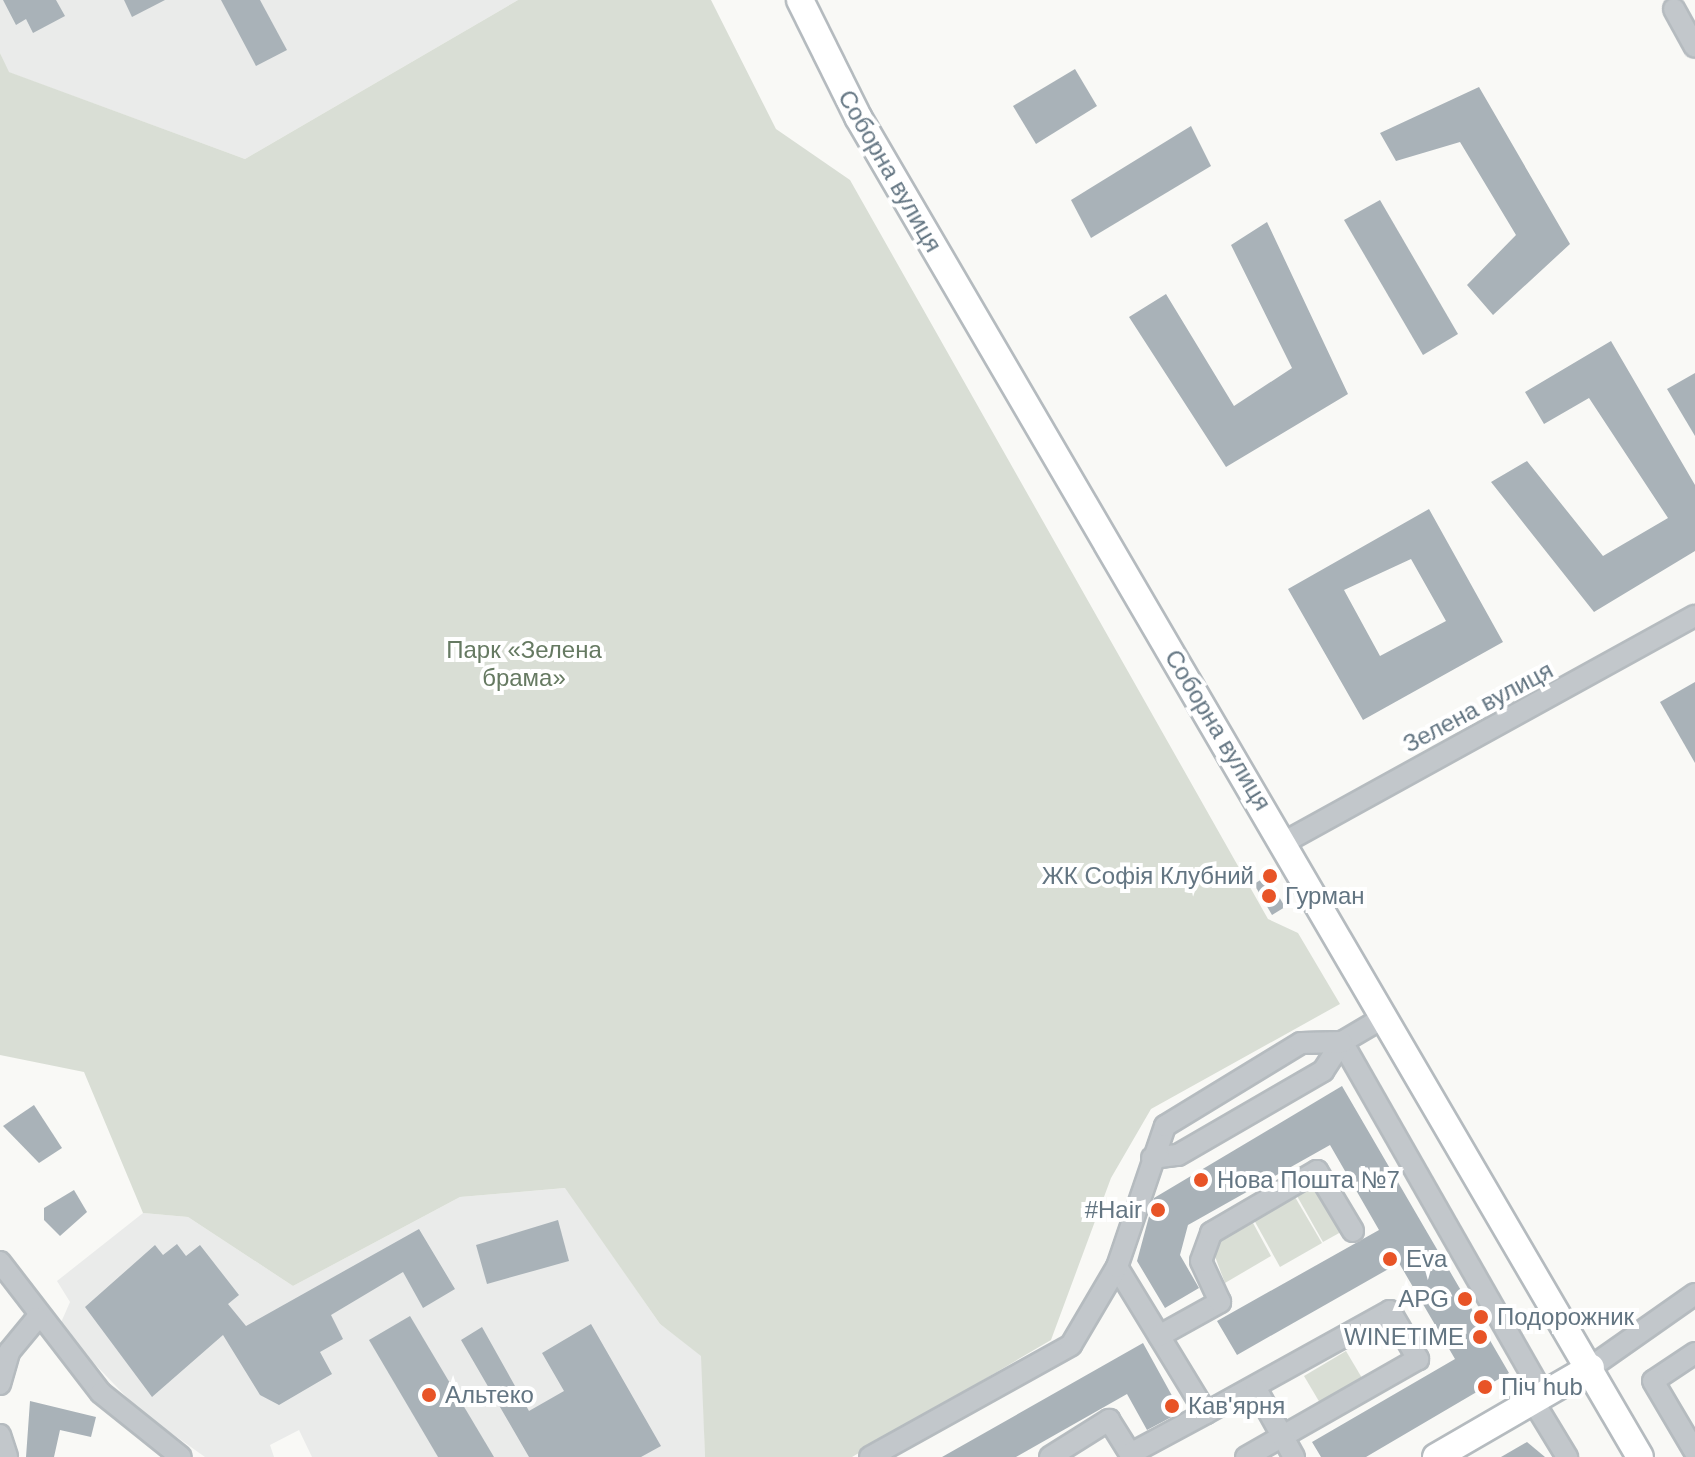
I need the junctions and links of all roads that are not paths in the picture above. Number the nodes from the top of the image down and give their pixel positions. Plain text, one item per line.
1 (800, 0) edge
2 (1674, 9) dead end
3 (1695, 47) edge
4 (1695, 616) edge
5 (1285, 842) junction
6 (1386, 1016) junction
7 (1342, 1042) junction
8 (1152, 1158) junction
9 (1353, 1231) dead end
10 (0, 1262) edge
11 (1117, 1267) junction
12 (1695, 1294) edge
13 (37, 1318) junction
14 (1159, 1336) junction
15 (1695, 1353) edge
16 (1591, 1367) junction
17 (0, 1384) edge
18 (1256, 1389) junction
19 (1538, 1398) junction
20 (1206, 1413) junction
21 (0, 1435) edge
22 (1283, 1436) junction
23 (1633, 1450) edge
24 (1695, 1452) edge
25 (1442, 1456) edge
26 (7, 1457) edge
27 (181, 1457) edge
28 (870, 1457) edge
29 (1050, 1457) edge
30 (1246, 1457) edge
31 (1294, 1457) edge
32 (1567, 1457) edge

1 - 5 main road, Соборна вулиця
2 - 3 street
4 - 5 street, Зелена вулиця
5 - 6 main road, Соборна вулиця
6 - 7 street
6 - 16 main road, Соборна вулиця
7 - 8 street
7 - 8 street
7 - 19 street
8 - 11 street
9 - 14 street
10 - 13 street
11 - 14 street
11 - 28 street
12 - 16 street
13 - 17 street
13 - 27 street
14 - 20 street
15 - 24 street
16 - 19 main road
16 - 23 main road, Соборна вулиця
18 - 20 street
18 - 22 street
18 - 22 street
19 - 25 main road
19 - 32 street
20 - 29 street
21 - 26 street
22 - 30 street
22 - 31 street

